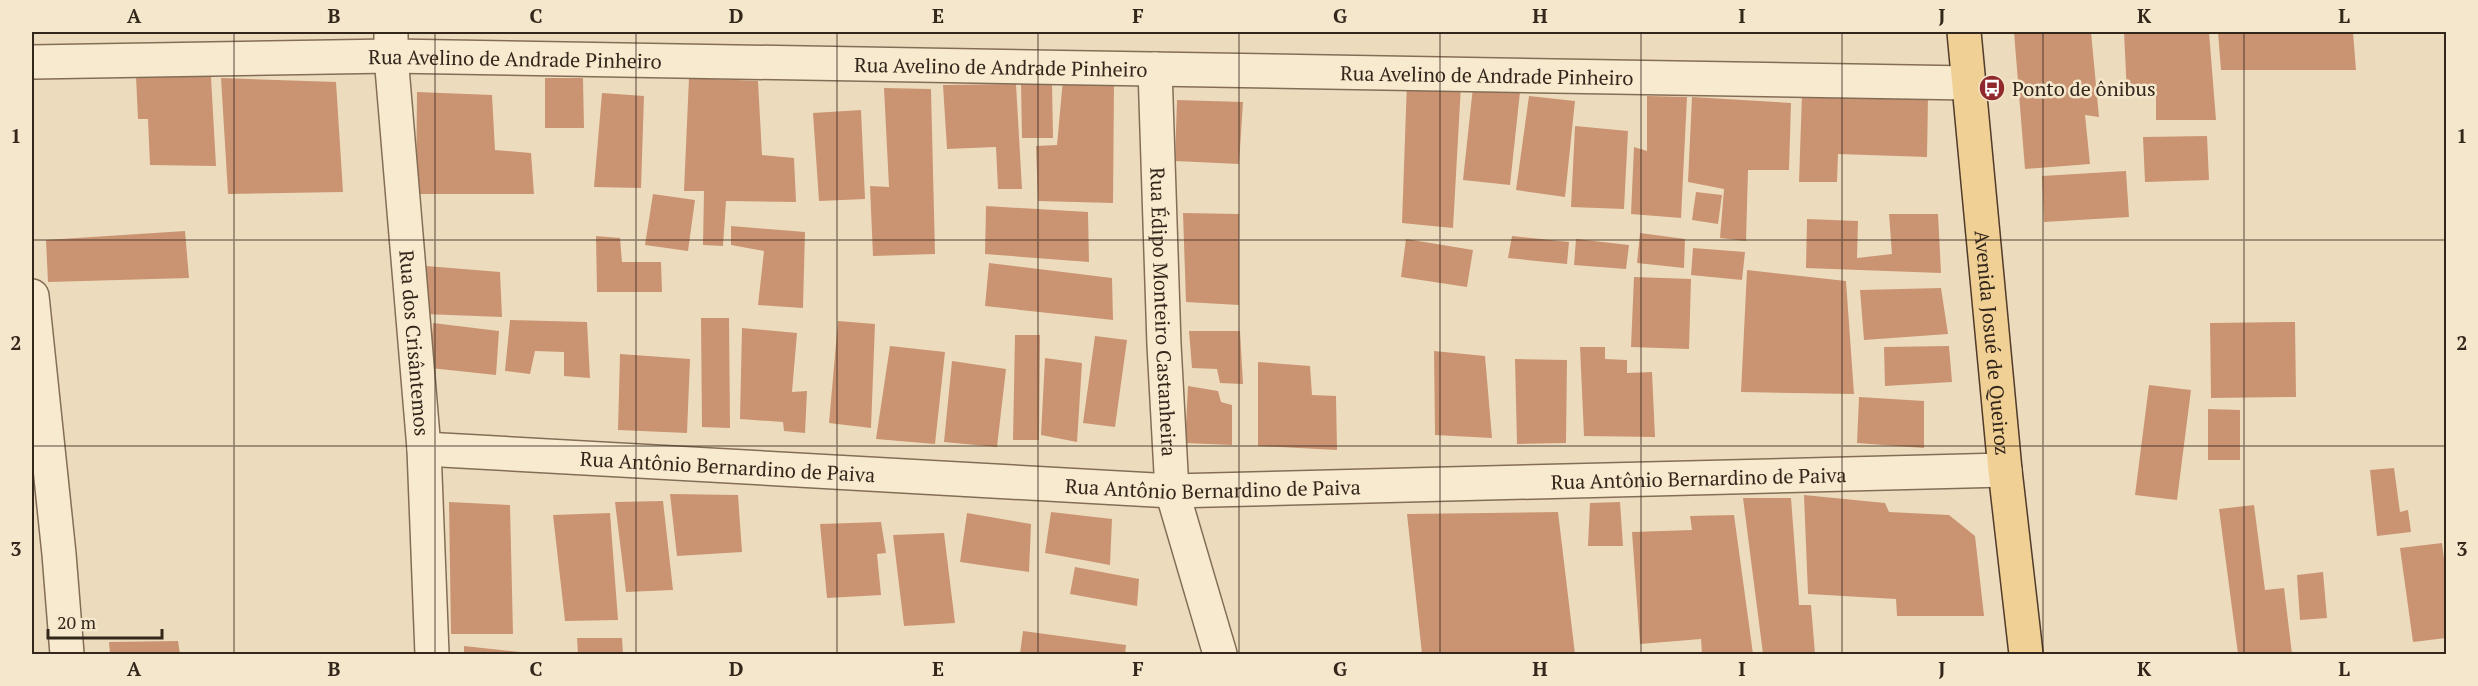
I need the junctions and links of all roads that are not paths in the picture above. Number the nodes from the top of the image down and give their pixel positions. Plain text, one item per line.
1 (1964, 32) edge
2 (391, 44) edge
3 (32, 62) edge
4 (1155, 69) junction
5 (1969, 83) junction
6 (32, 296) edge
7 (424, 449) junction
8 (2005, 470) junction
9 (1172, 491) junction
10 (67, 654) edge
11 (432, 654) edge
12 (1220, 654) edge
13 (2026, 654) edge

1 - 5 main road, Avenida Josué de Queiroz
2 - 3 street, Rua Avelino de Andrade Pinheiro
2 - 4 street, Rua Avelino de Andrade Pinheiro
2 - 7 street, Rua dos Crisântemos
4 - 5 street, Rua Avelino de Andrade Pinheiro
4 - 9 street, Rua Édipo Monteiro Castanheira
5 - 8 main road, Avenida Josué de Queiroz
6 - 10 street
7 - 9 street, Rua Antônio Bernardino de Paiva
7 - 11 street, Rua dos Crisântemos
8 - 9 street, Rua Antônio Bernardino de Paiva
8 - 13 main road, Avenida Josué de Queiroz
9 - 12 street, Rua Édipo Monteiro Castanheira

